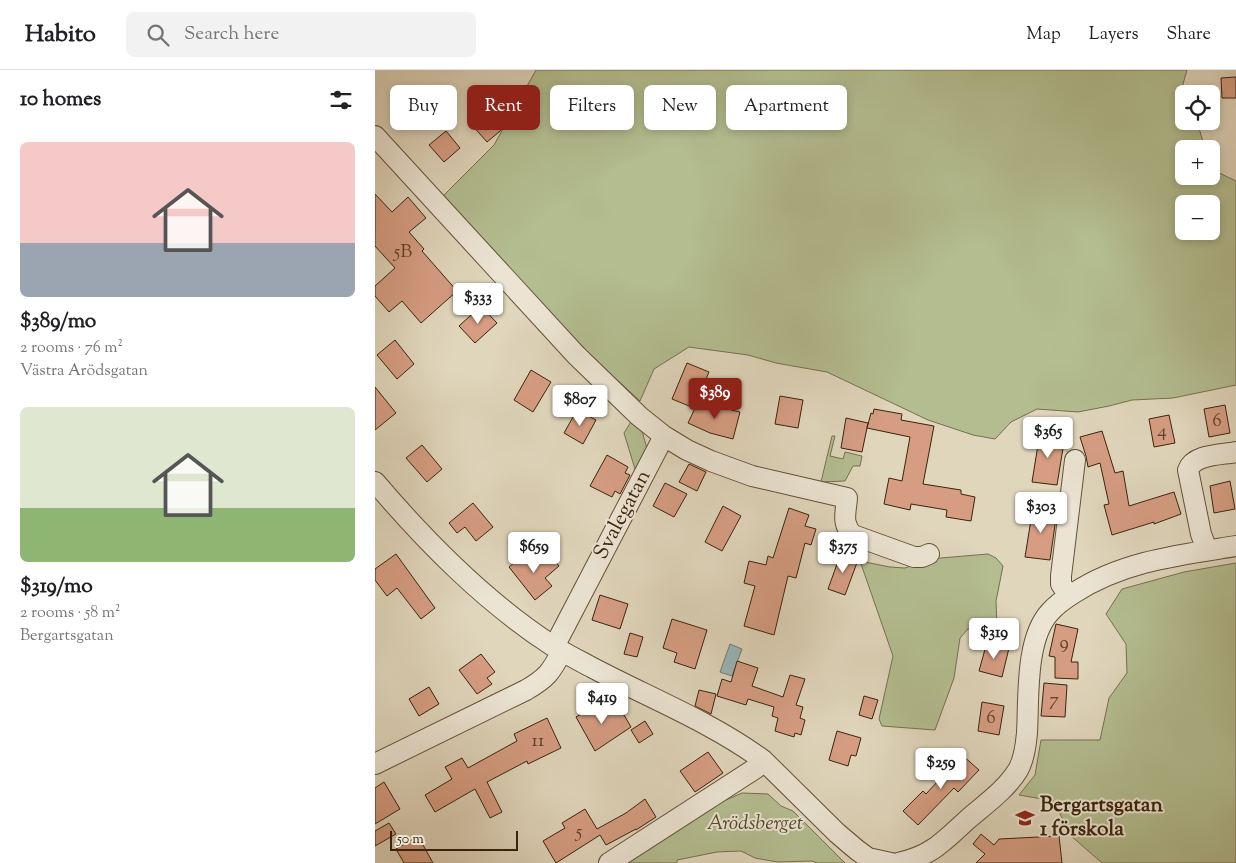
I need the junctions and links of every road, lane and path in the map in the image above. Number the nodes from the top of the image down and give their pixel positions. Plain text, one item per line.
1 (375, 136) edge
2 (664, 436) junction
3 (1236, 452) edge
4 (1075, 460) dead end
5 (379, 494) edge
6 (1236, 546) edge
7 (1207, 550) junction
8 (929, 554) dead end
9 (1069, 596) junction
10 (558, 649) junction
11 (763, 760) junction
12 (375, 764) edge
13 (609, 863) edge
14 (891, 863) edge
15 (897, 863) edge

1 - 2 street
2 - 8 street
2 - 10 street, Svalegatan
3 - 7 street
4 - 9 street
5 - 10 street
6 - 7 street
7 - 9 street
9 - 15 street
10 - 11 street
10 - 12 street, Svalegatan
11 - 13 street
11 - 14 street

